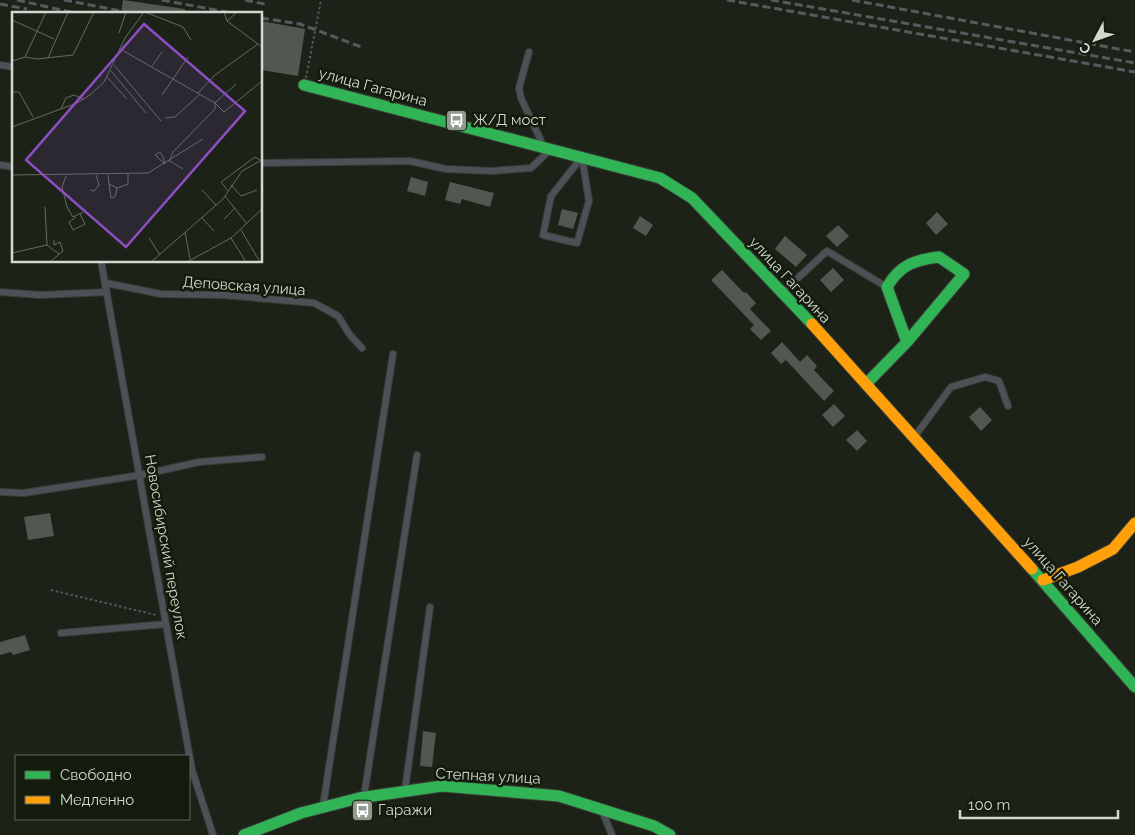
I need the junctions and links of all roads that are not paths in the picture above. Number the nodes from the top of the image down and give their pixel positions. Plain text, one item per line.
1 (529, 52) dead end
2 (305, 82) road end
3 (547, 148) junction
4 (582, 156) junction
5 (262, 163) edge
6 (101, 262) edge
7 (106, 283) junction
8 (887, 287) junction
9 (0, 292) edge
10 (107, 292) junction
11 (782, 293) junction
12 (907, 342) junction
13 (362, 348) dead end
14 (393, 354) dead end
15 (866, 384) junction
16 (1008, 406) dead end
17 (914, 437) junction
18 (417, 455) dead end
19 (262, 457) dead end
20 (141, 475) junction
21 (0, 492) edge
22 (1135, 523) edge
23 (1043, 580) junction
24 (430, 607) dead end
25 (166, 620) junction
26 (61, 633) dead end
27 (1135, 687) edge
28 (189, 755) edge
29 (190, 758) edge
30 (405, 792) junction
31 (364, 798) junction
32 (323, 807) junction
33 (601, 810) junction
34 (212, 835) edge
35 (244, 835) edge
36 (612, 835) edge
37 (670, 835) edge

1 - 3 lane
2 - 3 street, улица Гагарина
3 - 4 street, улица Гагарина
3 - 5 lane
4 - 4 lane
4 - 11 street, улица Гагарина
6 - 7 lane, Новосибирский переулок
7 - 10 lane, Новосибирский переулок
7 - 13 lane, Деповская улица
8 - 11 lane
8 - 12 street
8 - 12 street
9 - 10 lane
10 - 20 lane, Новосибирский переулок
11 - 15 street, улица Гагарина
12 - 15 street
14 - 32 lane
15 - 17 street, улица Гагарина
16 - 17 lane
17 - 23 street, улица Гагарина
18 - 31 lane
19 - 20 lane
20 - 21 lane
20 - 25 lane, Новосибирский переулок
22 - 23 street
23 - 27 street, улица Гагарина
24 - 30 lane
25 - 26 lane
25 - 28 lane, Новосибирский переулок
29 - 34 lane, Новосибирский переулок
30 - 31 street, Степная улица
30 - 33 street, Степная улица
31 - 32 street, Степная улица
32 - 35 street, Степная улица
33 - 36 lane
33 - 37 street, Степная улица

